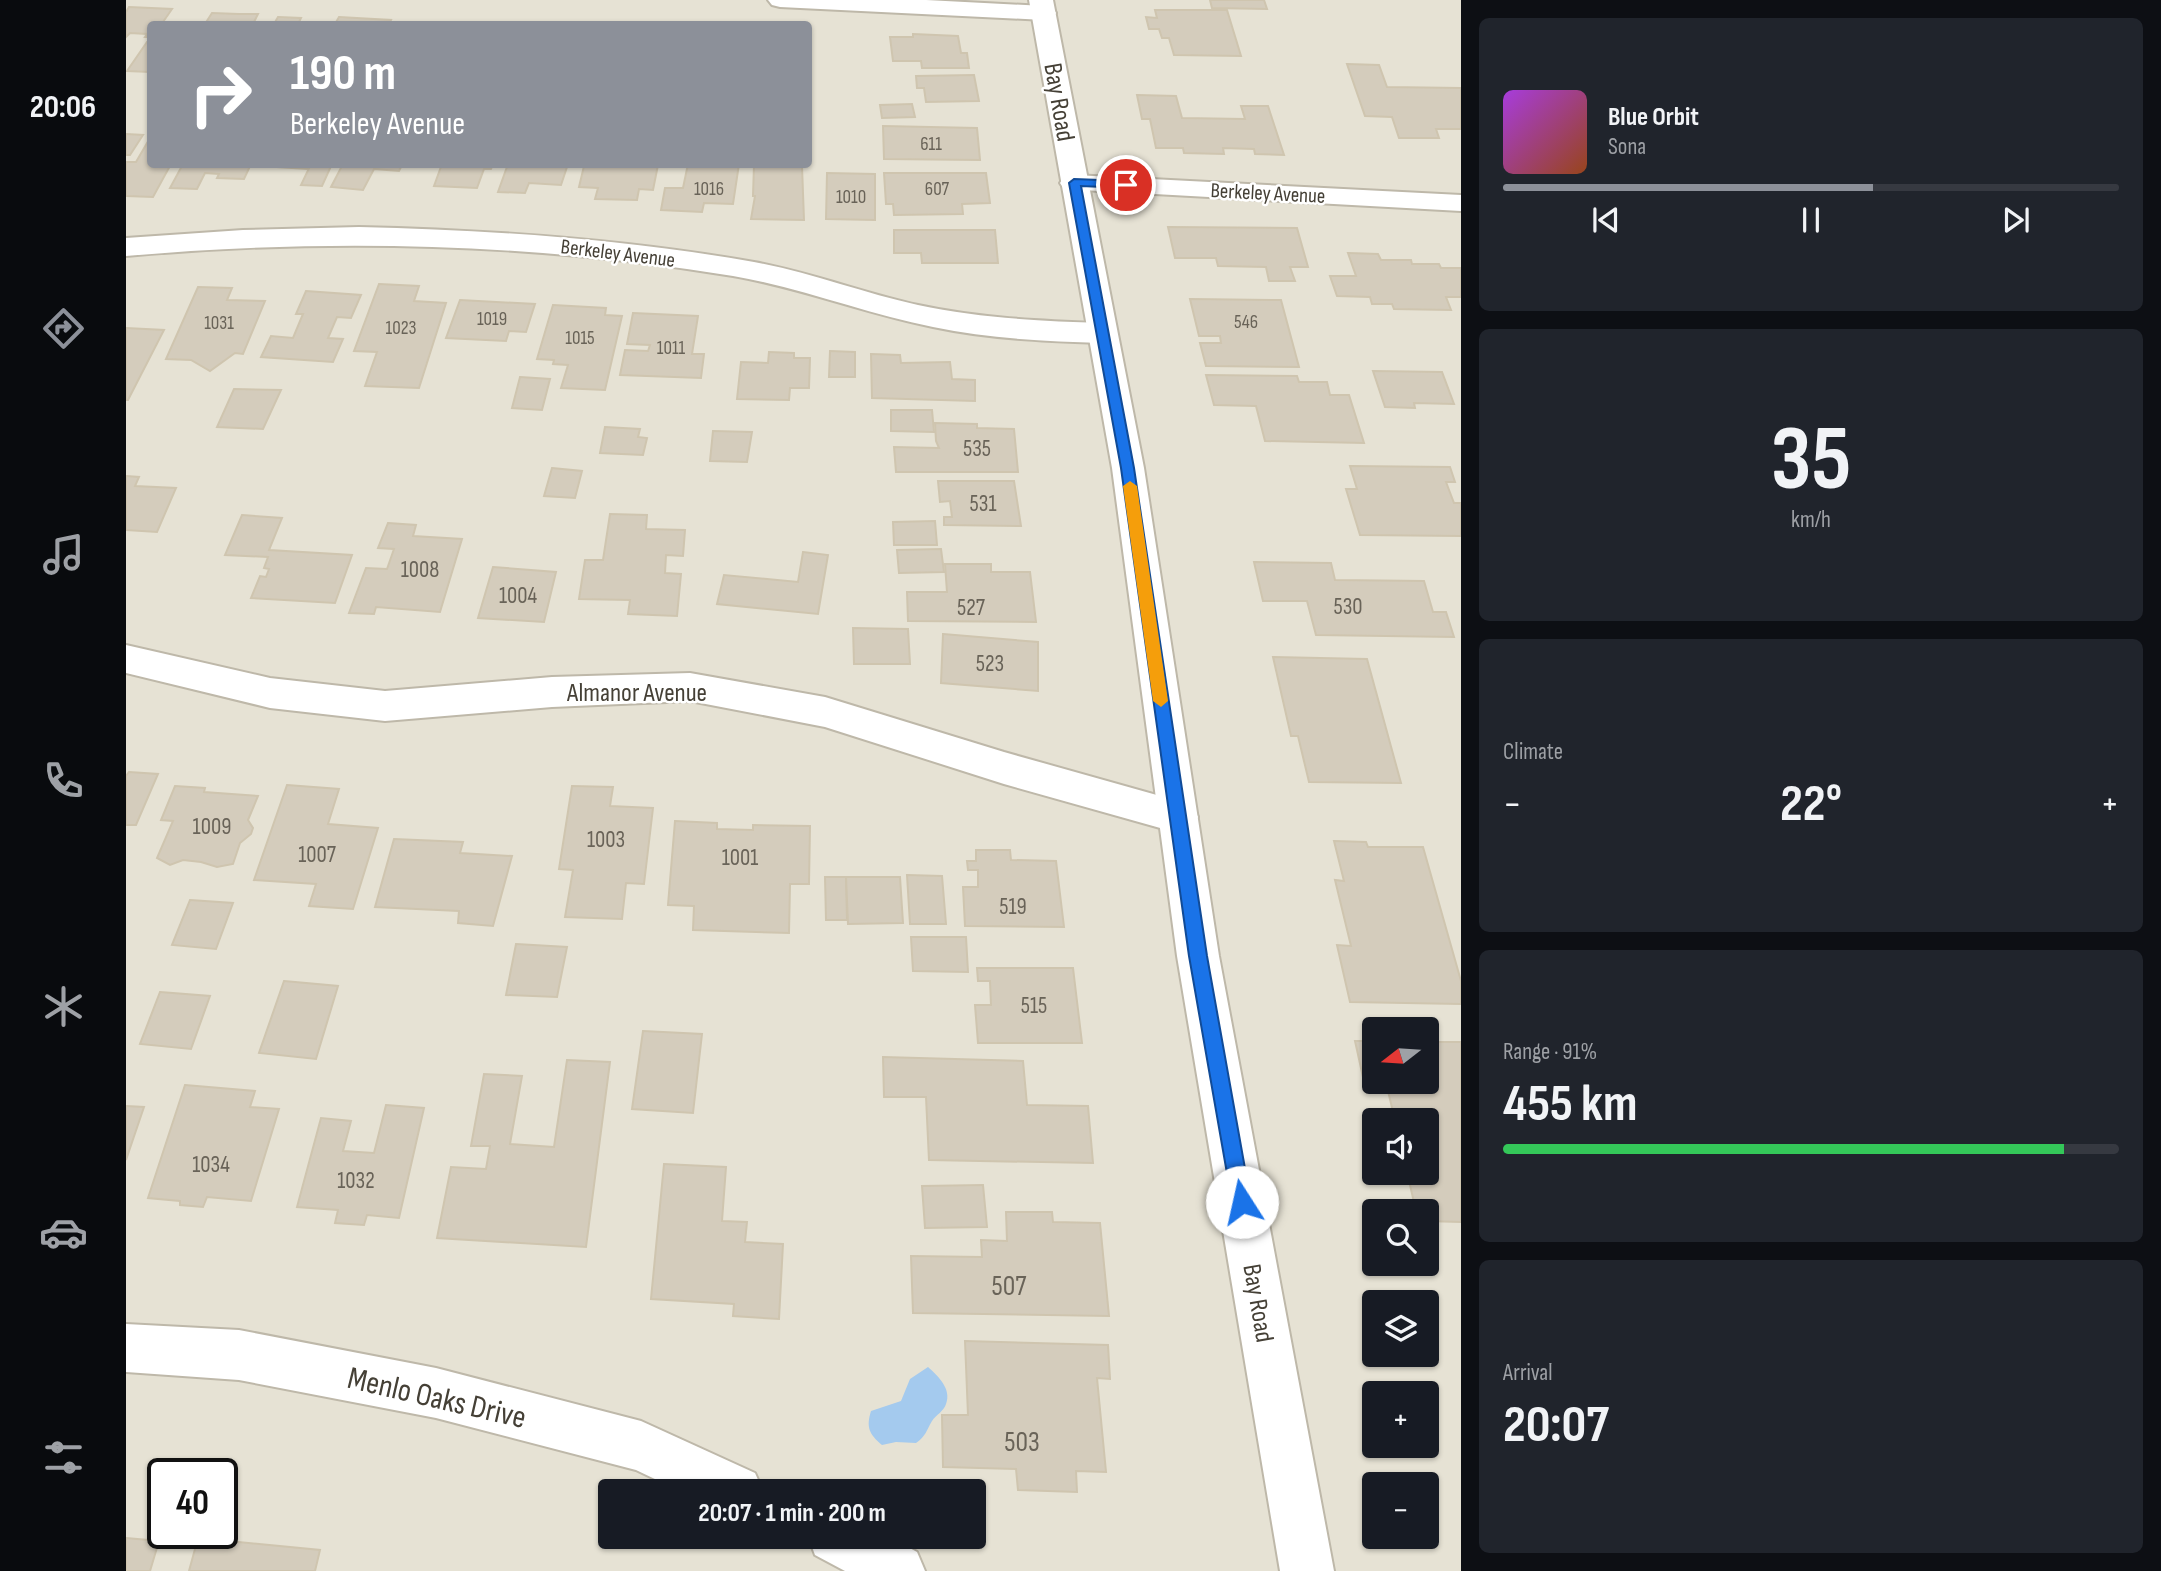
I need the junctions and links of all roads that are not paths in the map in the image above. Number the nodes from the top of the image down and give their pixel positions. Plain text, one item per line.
1 (779, 0) edge
2 (1043, 6) edge
3 (1074, 183) junction
4 (1461, 203) edge
5 (126, 247) edge
6 (1102, 333) junction
7 (126, 659) edge
8 (1178, 817) junction
9 (126, 1348) edge
10 (711, 1479) edge
11 (858, 1549) edge
12 (898, 1571) edge
13 (1307, 1571) edge

1 - 2 street
2 - 3 street, Bay Road
3 - 4 street, Berkeley Avenue
3 - 6 street, Bay Road
5 - 6 street, Berkeley Avenue
6 - 8 street, Bay Road
7 - 8 street, Almanor Avenue
8 - 13 street, Bay Road
9 - 10 street, Menlo Oaks Drive
11 - 12 street

